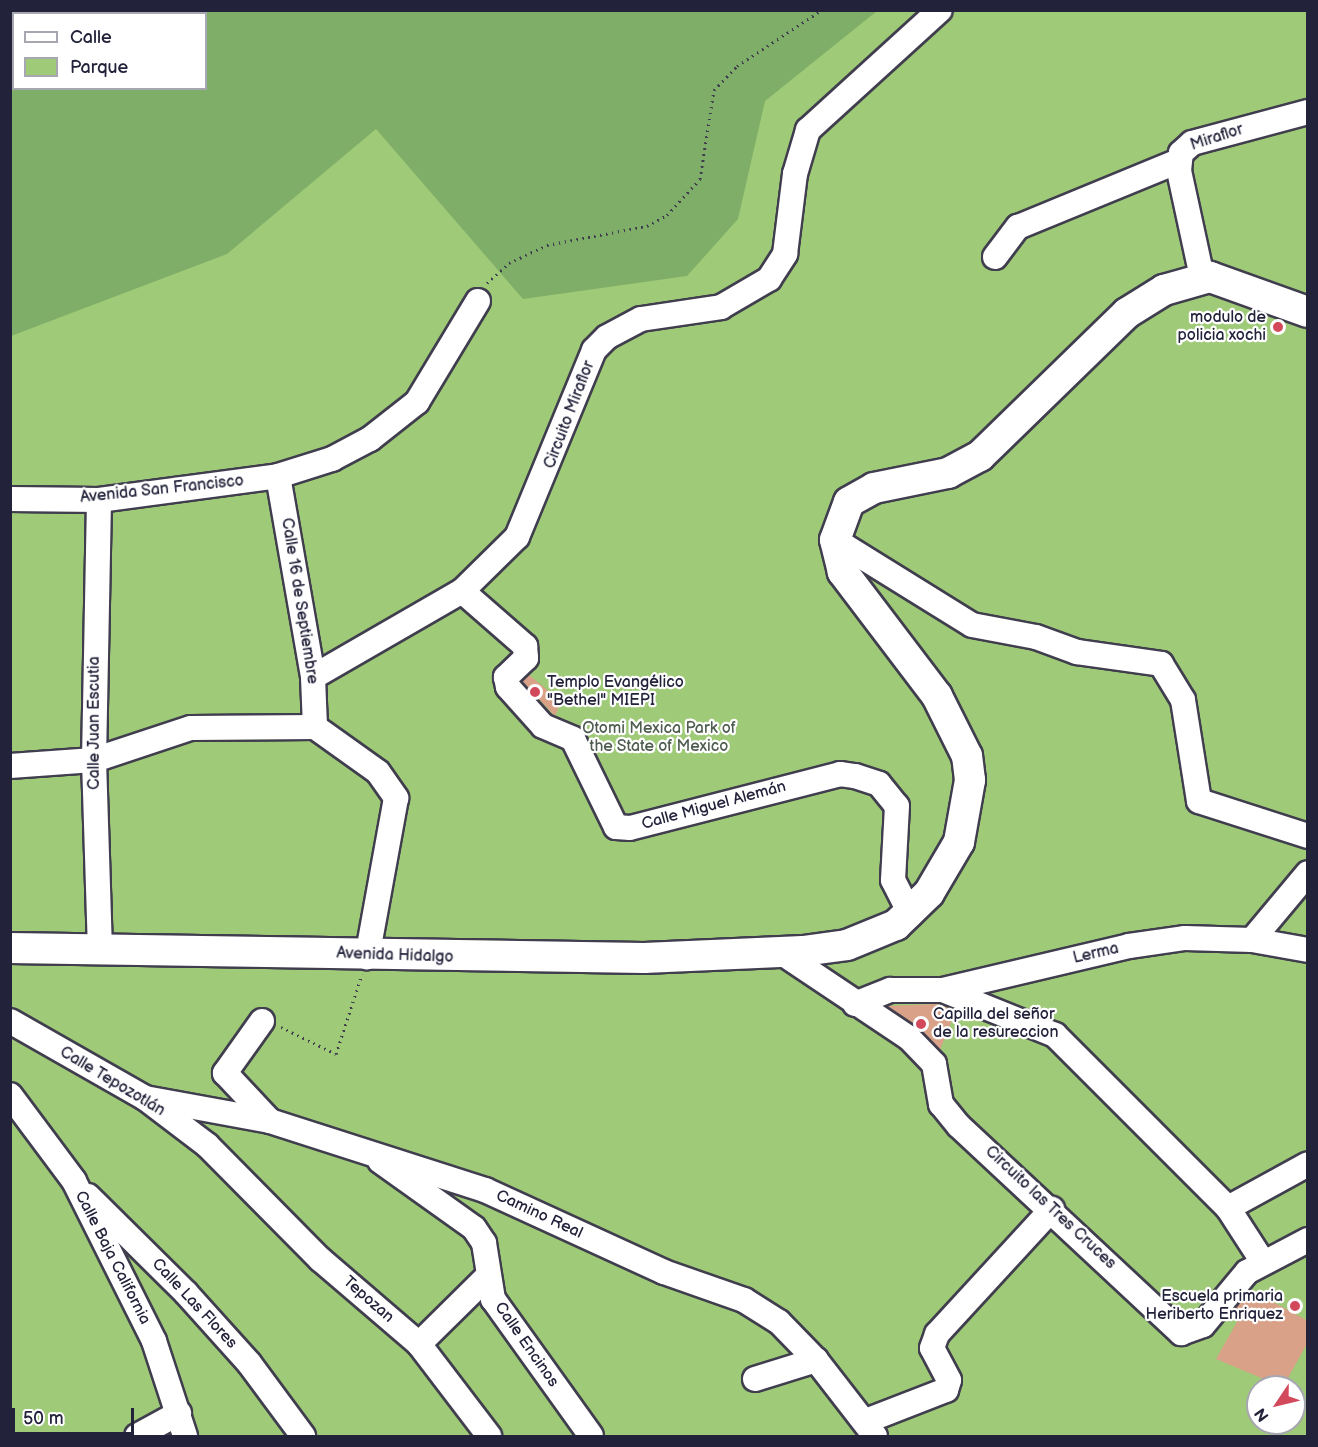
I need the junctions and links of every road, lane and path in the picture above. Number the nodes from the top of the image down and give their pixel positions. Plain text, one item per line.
1 (822, 10) edge
2 (940, 10) edge
3 (1308, 112) edge
4 (1179, 161) junction
5 (995, 257) dead end
6 (1202, 277) junction
7 (478, 301) joint
8 (1308, 312) edge
9 (278, 476) junction
10 (10, 499) edge
11 (99, 500) junction
12 (835, 540) junction
13 (462, 591) junction
14 (314, 677) junction
15 (315, 727) junction
16 (94, 760) junction
17 (10, 766) edge
18 (1308, 836) edge
19 (1308, 873) edge
20 (910, 915) junction
21 (1252, 940) junction
22 (100, 947) junction
23 (10, 948) edge
24 (1308, 950) edge
25 (779, 951) junction
26 (367, 957) junction
27 (943, 990) junction
28 (855, 1004) junction
29 (262, 1021) joint
30 (10, 1022) edge
31 (10, 1095) edge
32 (145, 1098) junction
33 (270, 1121) junction
34 (374, 1154) junction
35 (1308, 1164) edge
36 (236, 1173) joint
37 (74, 1181) junction
38 (1228, 1208) junction
39 (1052, 1209) junction
40 (1308, 1240) edge
41 (1263, 1262) junction
42 (488, 1276) junction
43 (420, 1344) junction
44 (816, 1360) junction
45 (755, 1379) dead end
46 (178, 1413) junction
47 (871, 1429) edge
48 (137, 1437) edge
49 (185, 1437) edge
50 (303, 1437) edge
51 (489, 1437) edge
52 (591, 1437) edge

1 - 7 path
2 - 13 street, Circuito Miraflor
3 - 4 street, Miraflor
4 - 5 street
4 - 6 street, Miraflor
6 - 8 main road
6 - 12 main road
7 - 9 street, Avenida San Francisco
9 - 11 street, Avenida San Francisco
9 - 14 street, Calle 16 de Septiembre
10 - 11 street, Avenida San Francisco
11 - 16 street, Calle Juan Escutia
12 - 18 street
12 - 20 main road
13 - 14 street, Circuito Miraflor
13 - 20 street, Calle Miguel Alemán
14 - 15 street, Calle 16 de Septiembre
15 - 16 street
15 - 26 street
16 - 17 street
16 - 22 street, Calle Juan Escutia
19 - 21 street
20 - 25 main road, Avenida Hidalgo
21 - 24 street, Lerma
21 - 27 street, Lerma
22 - 23 main road, Avenida Hidalgo
22 - 26 main road, Avenida Hidalgo
25 - 26 main road, Avenida Hidalgo
25 - 28 street, Circuito las Tres Cruces
26 - 29 path
27 - 28 street
27 - 38 street
28 - 39 street, Circuito las Tres Cruces
29 - 33 street
30 - 32 street, Calle Tepozotlán
31 - 37 street, Calle Baja California
32 - 33 street, Camino Real
32 - 36 street, Calle Tepozotlán
33 - 34 street, Camino Real
34 - 42 street, Calle Encinos
34 - 44 street, Camino Real
35 - 38 street
36 - 43 street, Tepozan
37 - 46 street, Calle Baja California
37 - 50 street, Calle Las Flores
38 - 41 street
39 - 41 street, Circuito las Tres Cruces
39 - 47 street
40 - 41 street, Circuito las Tres Cruces
42 - 43 street
42 - 52 street, Calle Encinos
43 - 51 street, Tepozan
44 - 45 street
44 - 47 street, Camino Real
46 - 48 street
46 - 49 street, Calle Baja California

